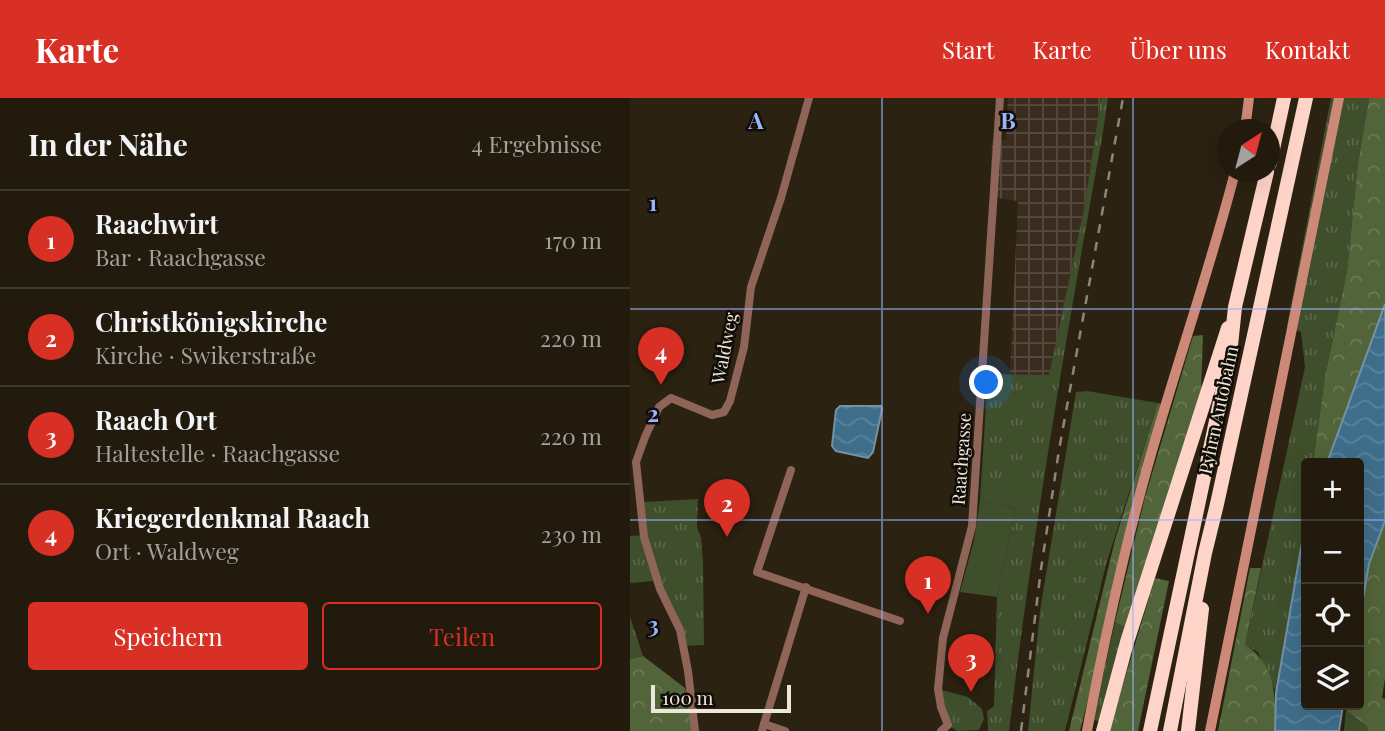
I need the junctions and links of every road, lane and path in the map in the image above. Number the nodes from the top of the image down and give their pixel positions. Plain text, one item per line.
1 (809, 98) edge
2 (1000, 98) edge
3 (1249, 98) edge
4 (1284, 98) edge
5 (1306, 98) edge
6 (1339, 98) edge
7 (1246, 119) edge
8 (1279, 119) edge
9 (1232, 182) edge
10 (1265, 182) edge
11 (1236, 307) junction
12 (791, 470) dead end
13 (1217, 504) junction
14 (806, 587) junction
15 (900, 621) dead end
16 (763, 728) edge
17 (695, 731) edge
18 (785, 731) edge
19 (942, 731) edge
20 (1087, 731) edge
21 (1103, 731) edge
22 (1150, 731) edge
23 (1170, 731) edge
24 (1188, 731) edge
25 (1210, 731) edge

1 - 17 street, Waldweg
2 - 19 street, Raachgasse
3 - 7 main road
4 - 8 highway
5 - 13 highway, Pyhrn Autobahn
6 - 25 main road
9 - 20 main road
10 - 11 highway, Pyhrn Autobahn
11 - 21 highway
11 - 22 highway, Pyhrn Autobahn
12 - 14 street
13 - 23 highway, Pyhrn Autobahn
13 - 24 highway
14 - 15 street
14 - 16 street
16 - 18 street

